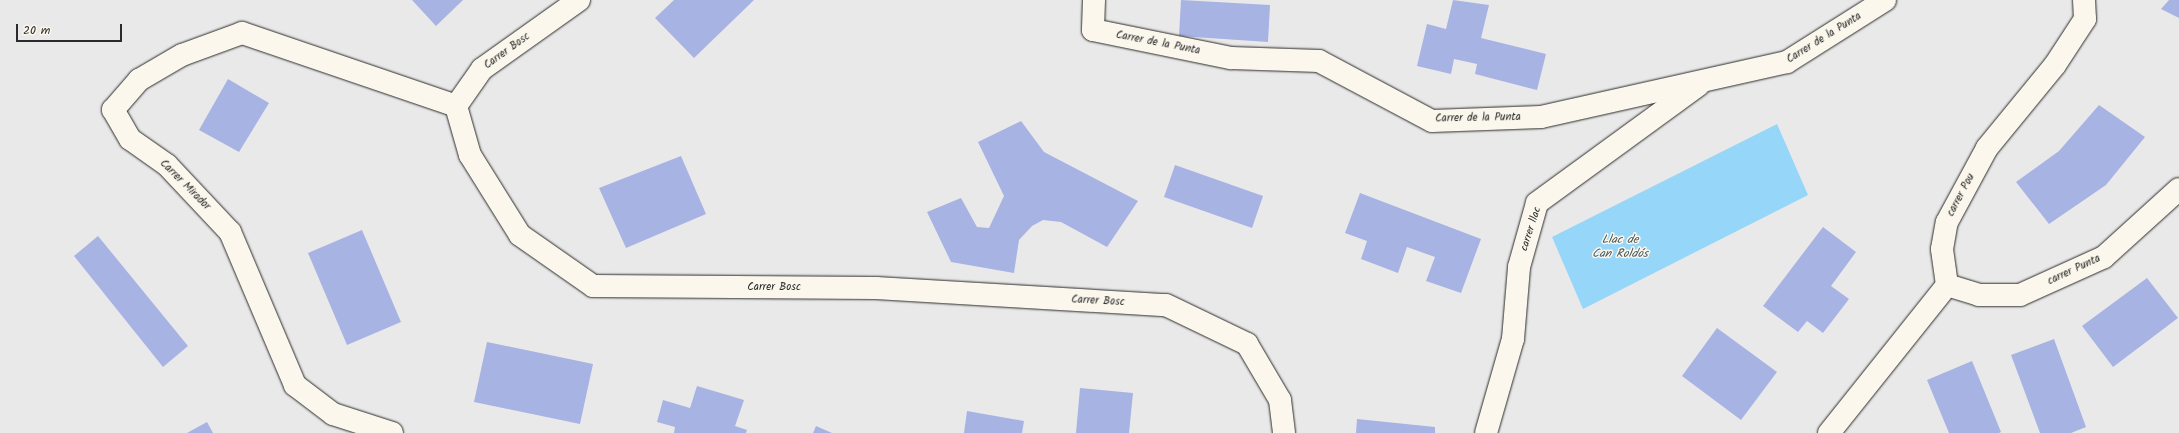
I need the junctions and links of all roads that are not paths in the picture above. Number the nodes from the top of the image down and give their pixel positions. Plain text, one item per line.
1 (579, 0) edge
2 (1094, 0) edge
3 (1885, 0) edge
4 (2084, 0) edge
5 (1706, 80) junction
6 (456, 106) junction
7 (2179, 189) edge
8 (1948, 285) junction
9 (392, 433) edge
10 (1284, 433) edge
11 (1486, 433) edge
12 (1829, 433) edge

1 - 6 street, Carrer Bosc
2 - 5 street, Carrer de la Punta
3 - 5 street, Carrer de la Punta
4 - 8 street, carrer Pou
5 - 11 street, carrer llac
6 - 9 street, Carrer Mirador
6 - 10 street, Carrer Bosc
7 - 8 street, carrer Punta
8 - 12 street

